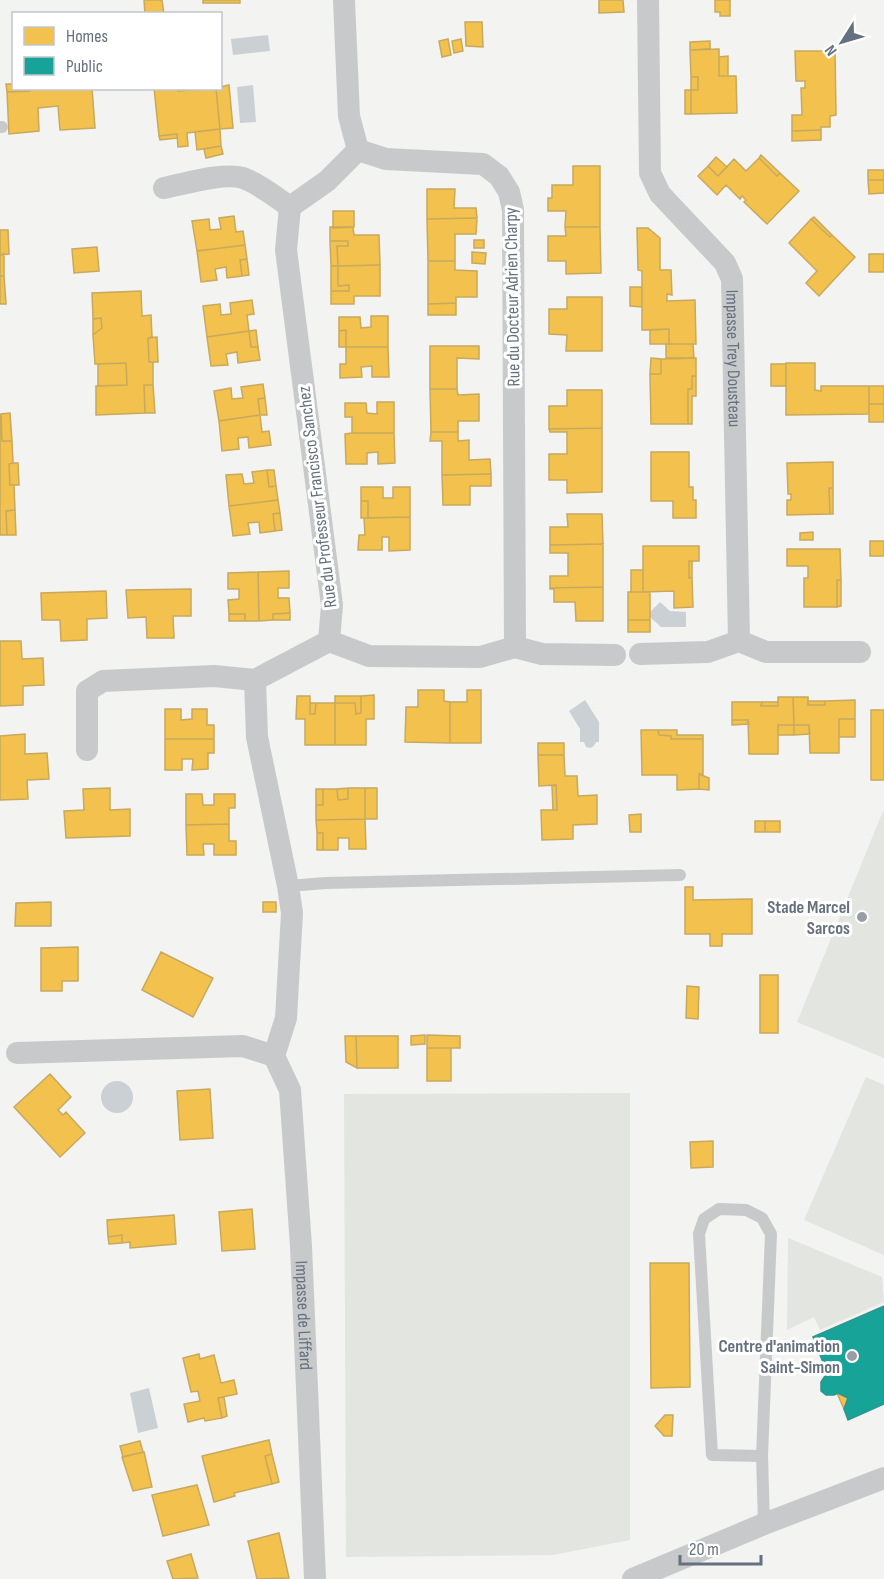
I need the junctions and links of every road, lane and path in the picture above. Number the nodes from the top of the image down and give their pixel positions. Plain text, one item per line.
1 (344, 0) edge
2 (648, 0) edge
3 (358, 150) junction
4 (164, 188) dead end
5 (290, 207) junction
6 (329, 641) junction
7 (739, 641) junction
8 (515, 647) junction
9 (861, 652) dead end
10 (640, 654) dead end
11 (615, 655) dead end
12 (255, 680) junction
13 (87, 750) dead end
14 (680, 875) dead end
15 (288, 886) junction
16 (17, 1053) dead end
17 (274, 1056) junction
18 (762, 1456) junction
19 (884, 1478) edge
20 (764, 1524) junction
21 (680, 1569) edge
22 (315, 1579) edge
23 (633, 1579) edge

1 - 3 street
2 - 7 street, Impasse Trey Dousteau
3 - 5 street
3 - 8 street, Rue du Docteur Adrien Charpy
4 - 5 street
5 - 6 street, Rue du Professeur Francisco Sanchez
6 - 8 street
6 - 12 street
7 - 9 street
7 - 10 street
8 - 11 street
12 - 13 street
12 - 15 street
14 - 15 lane
15 - 17 street
16 - 17 street
17 - 22 street, Impasse de Liffard
18 - 18 lane
18 - 20 lane
19 - 20 street
20 - 21 street
21 - 23 street

